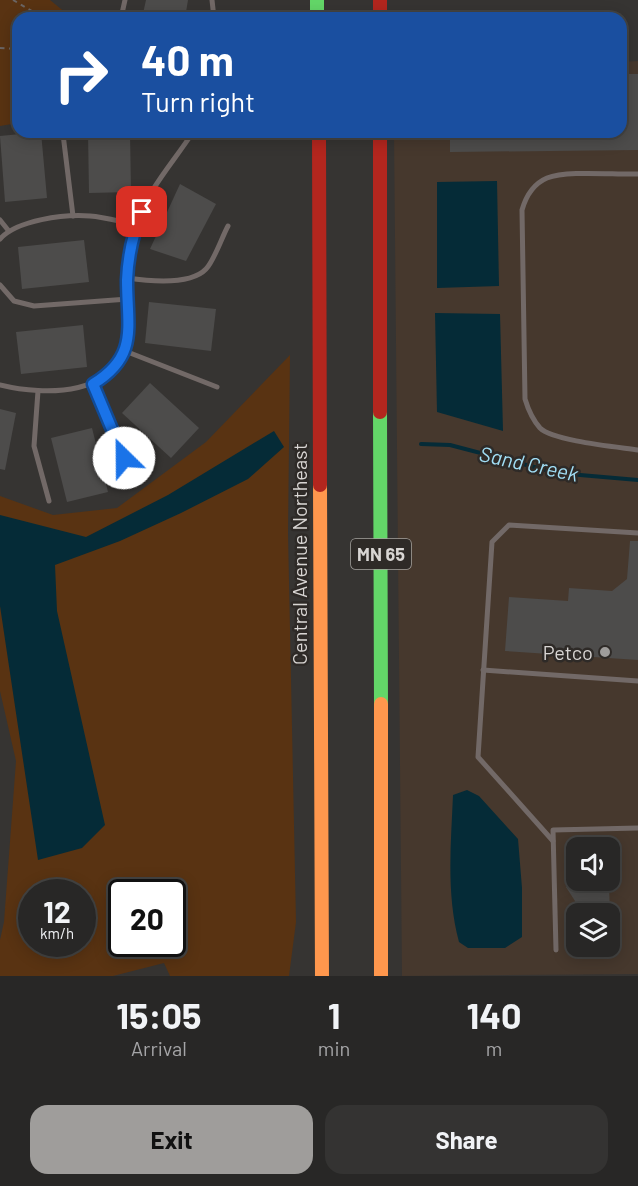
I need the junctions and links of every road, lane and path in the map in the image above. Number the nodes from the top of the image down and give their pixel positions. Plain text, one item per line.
1 (13, 0) edge
2 (34, 12) edge
3 (63, 138) edge
4 (189, 138) edge
5 (319, 138) edge
6 (380, 138) edge
7 (638, 174) edge
8 (73, 216) junction
9 (0, 220) edge
10 (137, 225) junction
11 (228, 226) dead end
12 (8, 230) junction
13 (0, 239) edge
14 (127, 278) junction
15 (0, 285) edge
16 (128, 299) junction
17 (125, 351) junction
18 (93, 384) junction
19 (0, 385) edge
20 (217, 387) dead end
21 (38, 391) junction
22 (638, 450) edge
23 (132, 476) dead end
24 (49, 501) dead end
25 (638, 532) edge
26 (483, 670) junction
27 (638, 681) edge
28 (638, 828) edge
29 (553, 841) junction
30 (556, 951) dead end
31 (322, 976) edge
32 (381, 976) edge

1 - 2 path
3 - 8 lane
4 - 10 lane
5 - 31 highway, Central Avenue Northeast
6 - 32 highway, MN 65
7 - 22 lane
8 - 10 lane
8 - 12 lane
9 - 12 lane
10 - 14 lane
11 - 14 lane
12 - 13 lane
14 - 16 lane
15 - 16 lane
16 - 17 lane
17 - 18 lane
17 - 20 lane
18 - 21 lane
18 - 23 lane
19 - 21 lane
21 - 24 lane
25 - 26 lane
26 - 27 lane
26 - 29 lane
28 - 29 lane
29 - 30 lane

